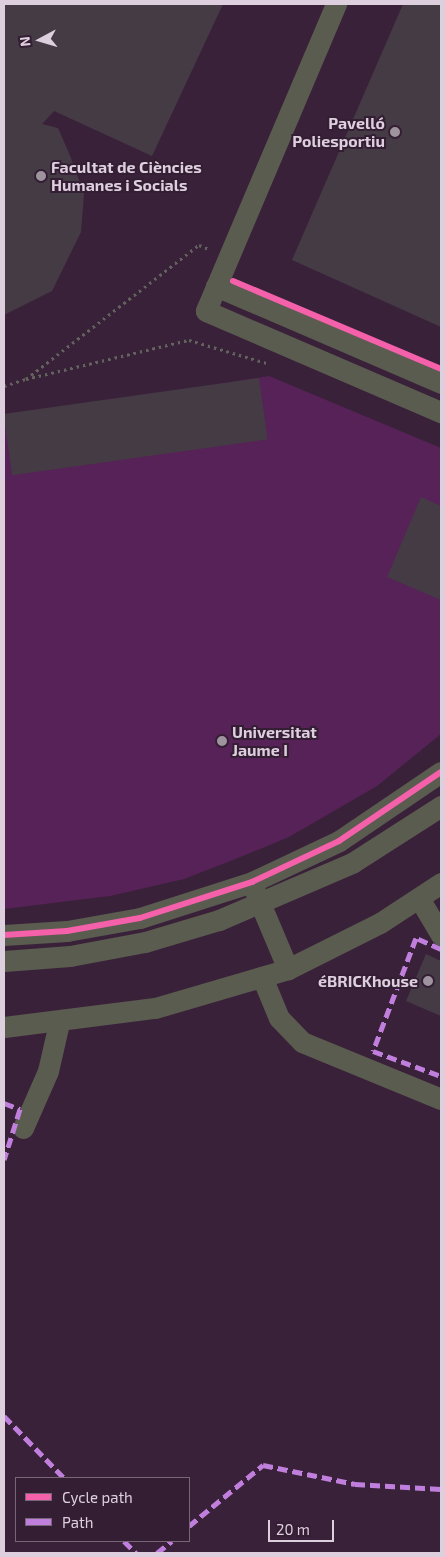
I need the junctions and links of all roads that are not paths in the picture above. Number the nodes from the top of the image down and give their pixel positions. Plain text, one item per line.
1 (336, 4) edge
2 (216, 286) junction
3 (441, 383) edge
4 (441, 412) edge
5 (441, 772) edge
6 (441, 806) edge
7 (252, 882) junction
8 (441, 883) edge
9 (419, 898) junction
10 (261, 904) junction
11 (4, 935) edge
12 (441, 935) edge
13 (4, 961) edge
14 (288, 969) junction
15 (262, 977) junction
16 (59, 1023) junction
17 (4, 1027) edge
18 (441, 1099) edge
19 (23, 1128) dead end

1 - 2 street
2 - 3 street
2 - 4 street
5 - 7 street
6 - 10 street
7 - 10 street
7 - 11 street
8 - 9 street
9 - 12 street
9 - 14 street
10 - 13 street
10 - 14 street
14 - 15 street
15 - 16 street
15 - 18 street
16 - 17 street
16 - 19 street

